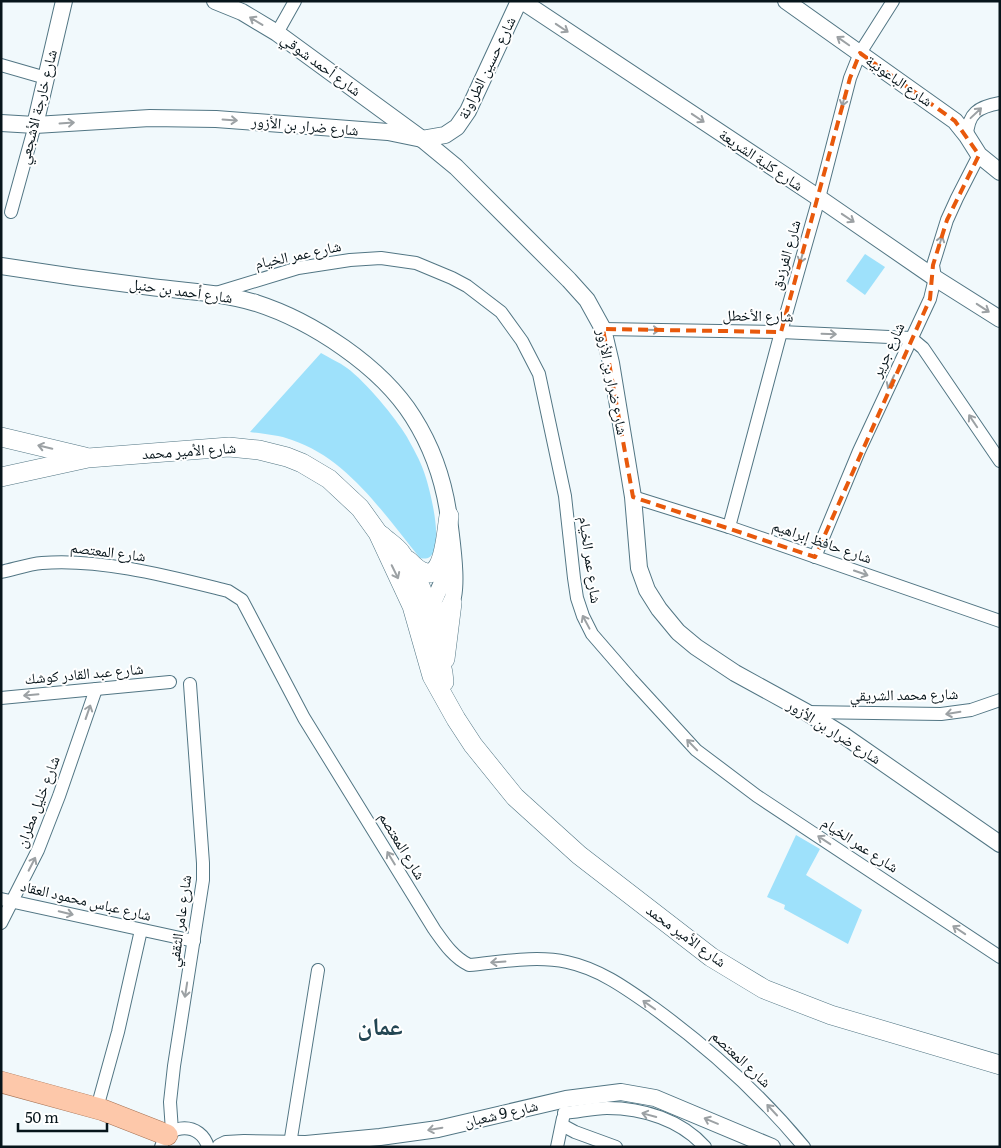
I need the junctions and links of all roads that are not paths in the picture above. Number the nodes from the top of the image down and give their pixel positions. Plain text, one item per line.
1 (64, 1) edge
2 (215, 1) edge
3 (295, 1) edge
4 (520, 1) edge
5 (786, 1) edge
6 (893, 1) edge
7 (277, 33) junction
8 (860, 53) junction
9 (1, 65) edge
10 (46, 78) junction
11 (1000, 103) edge
12 (382, 109) junction
13 (1, 123) edge
14 (35, 125) junction
15 (372, 131) junction
16 (967, 136) junction
17 (422, 139) junction
18 (979, 155) junction
19 (1000, 172) edge
20 (819, 198) junction
21 (11, 212) dead end
22 (1, 266) edge
23 (935, 278) junction
24 (216, 293) junction
25 (1000, 319) edge
26 (604, 329) junction
27 (780, 332) junction
28 (911, 338) junction
29 (1, 437) edge
30 (88, 458) junction
31 (1000, 461) edge
32 (1, 477) edge
33 (633, 497) junction
34 (449, 516) junction
35 (729, 527) junction
36 (378, 533) junction
37 (400, 551) junction
38 (815, 556) junction
39 (453, 557) junction
40 (1, 572) edge
41 (452, 603) junction
42 (425, 617) junction
43 (1000, 621) edge
44 (444, 673) junction
45 (170, 682) dead end
46 (190, 684) dead end
47 (96, 689) junction
48 (1, 698) edge
49 (444, 698) junction
50 (1000, 700) edge
51 (806, 712) junction
52 (1000, 844) edge
53 (7, 900) edge
54 (1, 923) edge
55 (141, 930) junction
56 (194, 941) junction
57 (1000, 957) edge
58 (318, 970) dead end
59 (1000, 1065) edge
60 (1, 1082) edge
61 (1, 1094) edge
62 (97, 1108) junction
63 (564, 1112) junction
64 (165, 1139) edge
65 (290, 1144) junction
66 (223, 1146) edge
67 (208, 1147) edge
68 (556, 1147) edge
69 (616, 1147) edge
70 (706, 1147) edge
71 (772, 1147) edge
72 (804, 1147) edge

1 - 10 street, شارع خارجة الأشجعي
7 -> 2 street, شارع أحمد شوقي
3 - 7 street
4 - 17 street, شارع حسين الطراونة
4 -> 20 street, شارع كلية الشريعة
8 -> 5 street, شارع الباعونية
6 - 8 street, شارع الفرزدق
7 - 12 street, شارع أحمد شوقي
8 - 16 street, شارع الباعونية
8 -> 20 street, شارع الفرزدق
9 - 10 street
10 - 14 street, شارع خارجة الأشجعي
16 -> 11 street
12 - 15 street
12 - 17 street, شارع أحمد شوقي
13 - 14 street, شارع ضرار بن الأزور
14 -> 15 street, شارع ضرار بن الأزور
14 - 21 street, شارع خارجة الأشجعي
15 - 17 street, شارع ضرار بن الأزور
16 - 18 street, شارع الباعونية
17 - 26 street, شارع ضرار بن الأزور
18 - 19 street, شارع الباعونية
23 -> 18 street, شارع جرير
20 -> 23 street, شارع كلية الشريعة
20 -> 27 street, شارع الفرزدق
22 - 24 street, شارع أحمد بن حنبل
23 -> 25 street, شارع كلية الشريعة
23 - 28 street, شارع جرير
24 - 34 street, شارع أحمد بن حنبل
57 -> 24 street, شارع عمر الخيام
26 -> 27 street, شارع الأخطل
26 - 33 street, شارع ضرار بن الأزور
27 -> 28 street, شارع الأخطل
27 - 35 street, شارع الفرزدق
31 -> 28 street
28 -> 38 street, شارع جرير
30 -> 29 main road
30 - 32 main road, شارع الأمير محمد
30 - 36 main road, شارع الأمير محمد
33 - 35 street, شارع حافظ إبراهيم
33 - 51 street, شارع ضرار بن الأزور
34 - 37 main road
34 - 39 street, شارع أحمد بن حنبل
35 - 38 street, شارع حافظ إبراهيم
36 - 37 main road, شارع الأمير محمد
36 -> 42 main road, شارع الأمير محمد
37 - 42 main road, شارع الأمير محمد
38 -> 43 street, شارع حافظ إبراهيم
39 - 41 street, شارع أحمد بن حنبل
39 - 42 street, شارع أحمد بن حنبل
72 -> 40 street, شارع المعتصم
41 - 42 street
41 - 44 main road
42 - 44 main road, شارع الأمير محمد
42 - 49 main road, شارع الأمير محمد
44 - 49 main road, شارع الأمير محمد
45 - 47 street, شارع عبد القادر كوشك
46 - 56 street, شارع عامر الثقفي
47 -> 48 street, شارع عبد القادر كوشك
53 -> 47 street, شارع خليل مطران
49 - 59 main road, شارع الأمير محمد
50 -> 51 street, شارع محمد الشريقي
51 - 52 street, شارع ضرار بن الأزور
53 - 54 street, شارع خليل مطران
53 -> 55 street, شارع عباس محمود العقاد
55 - 56 street, شارع عباس محمود العقاد
55 - 62 street
56 -> 64 street, شارع عامر الثقفي
58 - 65 street
60 - 62 main road
61 - 64 main road
62 - 64 main road
63 -> 65 street, شارع 9 شعبان
63 - 68 street
63 - 69 street
70 -> 63 street
71 -> 63 street, شارع 9 شعبان
64 - 67 street
65 - 66 street, شارع 9 شعبان

